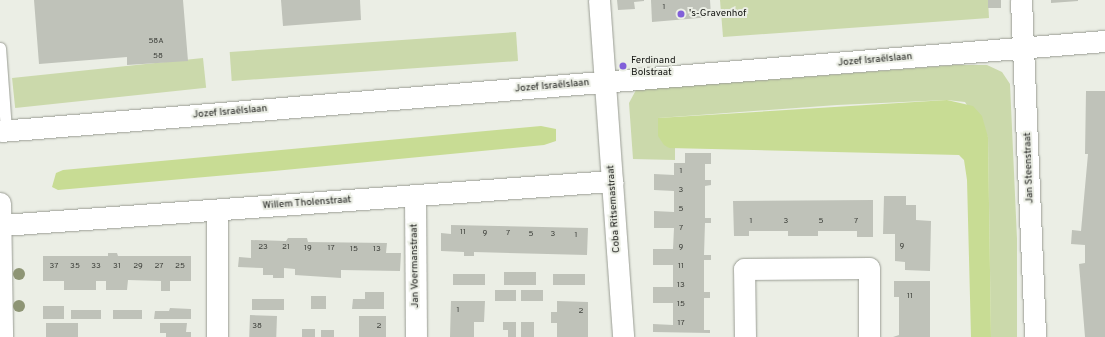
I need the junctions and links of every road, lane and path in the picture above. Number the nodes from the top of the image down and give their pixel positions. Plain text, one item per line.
1 (599, 0) edge
2 (1020, 0) edge
3 (1105, 41) edge
4 (0, 48) edge
5 (1024, 48) junction
6 (606, 82) junction
7 (3, 130) edge
8 (612, 181) junction
9 (415, 195) junction
10 (0, 203) edge
11 (217, 210) junction
12 (2, 225) junction
13 (2, 337) edge
14 (216, 337) edge
15 (416, 337) edge
16 (623, 337) edge
17 (745, 337) edge
18 (869, 337) edge
19 (1035, 337) edge

1 - 6 street
2 - 5 street, Jan Steenstraat
3 - 5 street, Jozef Israëlslaan
4 - 7 lane
5 - 6 street, Jozef Israëlslaan
5 - 19 street, Jan Steenstraat
6 - 7 street, Jozef Israëlslaan
6 - 8 street, Coba Ritsemastraat
8 - 9 street, Willem Tholenstraat
8 - 16 street, Coba Ritsemastraat
9 - 11 street, Willem Tholenstraat
9 - 15 street, Jan Voermanstraat
10 - 12 street
11 - 12 street, Willem Tholenstraat
11 - 14 street
12 - 13 street
17 - 18 street

